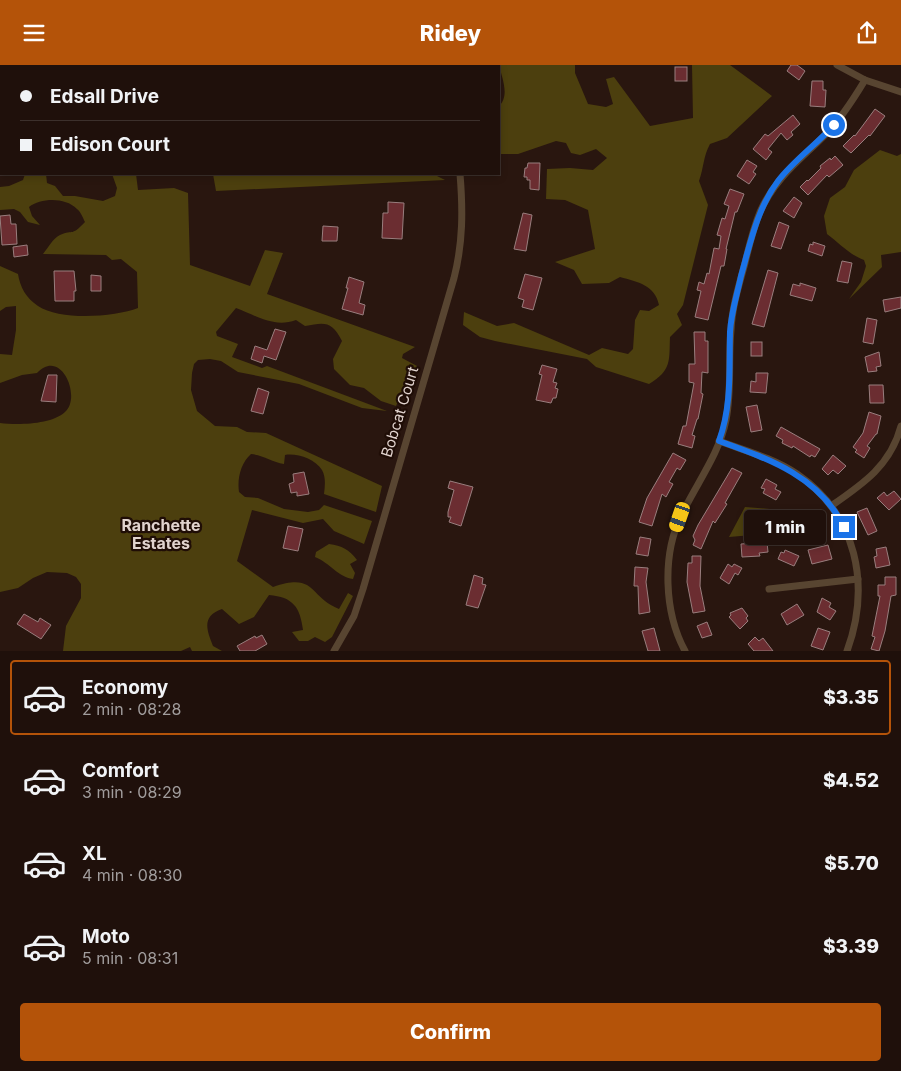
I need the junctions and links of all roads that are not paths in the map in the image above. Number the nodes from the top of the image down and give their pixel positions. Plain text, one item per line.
1 (838, 65) edge
2 (865, 80) junction
3 (901, 92) edge
4 (460, 175) edge
5 (901, 426) edge
6 (719, 441) junction
7 (831, 506) junction
8 (858, 579) junction
9 (769, 589) dead end
10 (334, 651) edge
11 (685, 651) edge
12 (847, 651) edge

1 - 2 street
2 - 3 street
2 - 6 street
4 - 10 street, Bobcat Court
5 - 7 street
6 - 7 street
6 - 11 street
7 - 8 street
8 - 9 street
8 - 12 street

